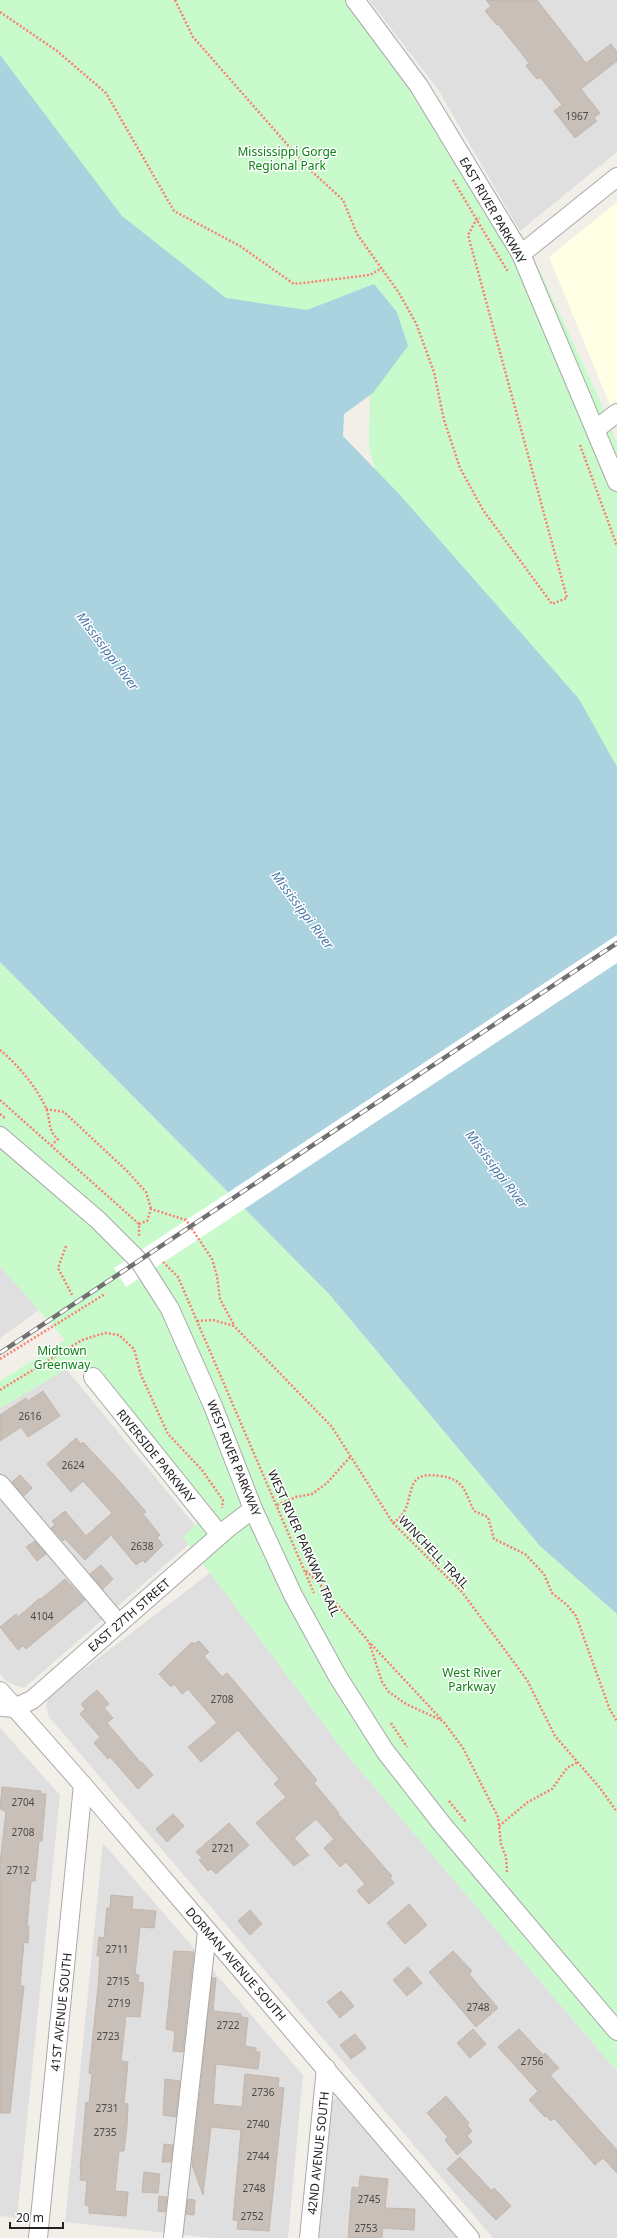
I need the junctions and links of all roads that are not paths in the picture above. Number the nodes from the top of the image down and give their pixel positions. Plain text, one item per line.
1 (355, 0) edge
2 (617, 177) edge
3 (520, 254) junction
4 (617, 412) edge
5 (596, 429) junction
6 (617, 482) edge
7 (0, 1136) edge
8 (93, 1377) dead end
9 (0, 1484) edge
10 (253, 1509) junction
11 (220, 1535) junction
12 (119, 1624) junction
13 (0, 1691) edge
14 (7, 1707) edge
15 (83, 1786) junction
16 (207, 1932) junction
17 (617, 2031) edge
18 (326, 2068) junction
19 (38, 2238) edge
20 (173, 2238) edge
21 (309, 2238) edge
22 (470, 2238) edge

1 - 3 street, EAST RIVER PARKWAY
2 - 3 street
3 - 5 street, EAST RIVER PARKWAY
4 - 5 street
5 - 6 street, EAST RIVER PARKWAY
7 - 10 street, WEST RIVER PARKWAY
8 - 11 street, RIVERSIDE PARKWAY
9 - 12 street
10 - 11 street, EAST 27TH STREET
10 - 17 street, WEST RIVER PARKWAY
11 - 12 street, EAST 27TH STREET
12 - 14 street, EAST 27TH STREET
13 - 14 street, DORMAN AVENUE SOUTH
14 - 15 street, DORMAN AVENUE SOUTH
15 - 16 street, DORMAN AVENUE SOUTH
15 - 19 street, 41ST AVENUE SOUTH
16 - 18 street, DORMAN AVENUE SOUTH
16 - 20 street
18 - 21 street, 42ND AVENUE SOUTH
18 - 22 street, DORMAN AVENUE SOUTH

